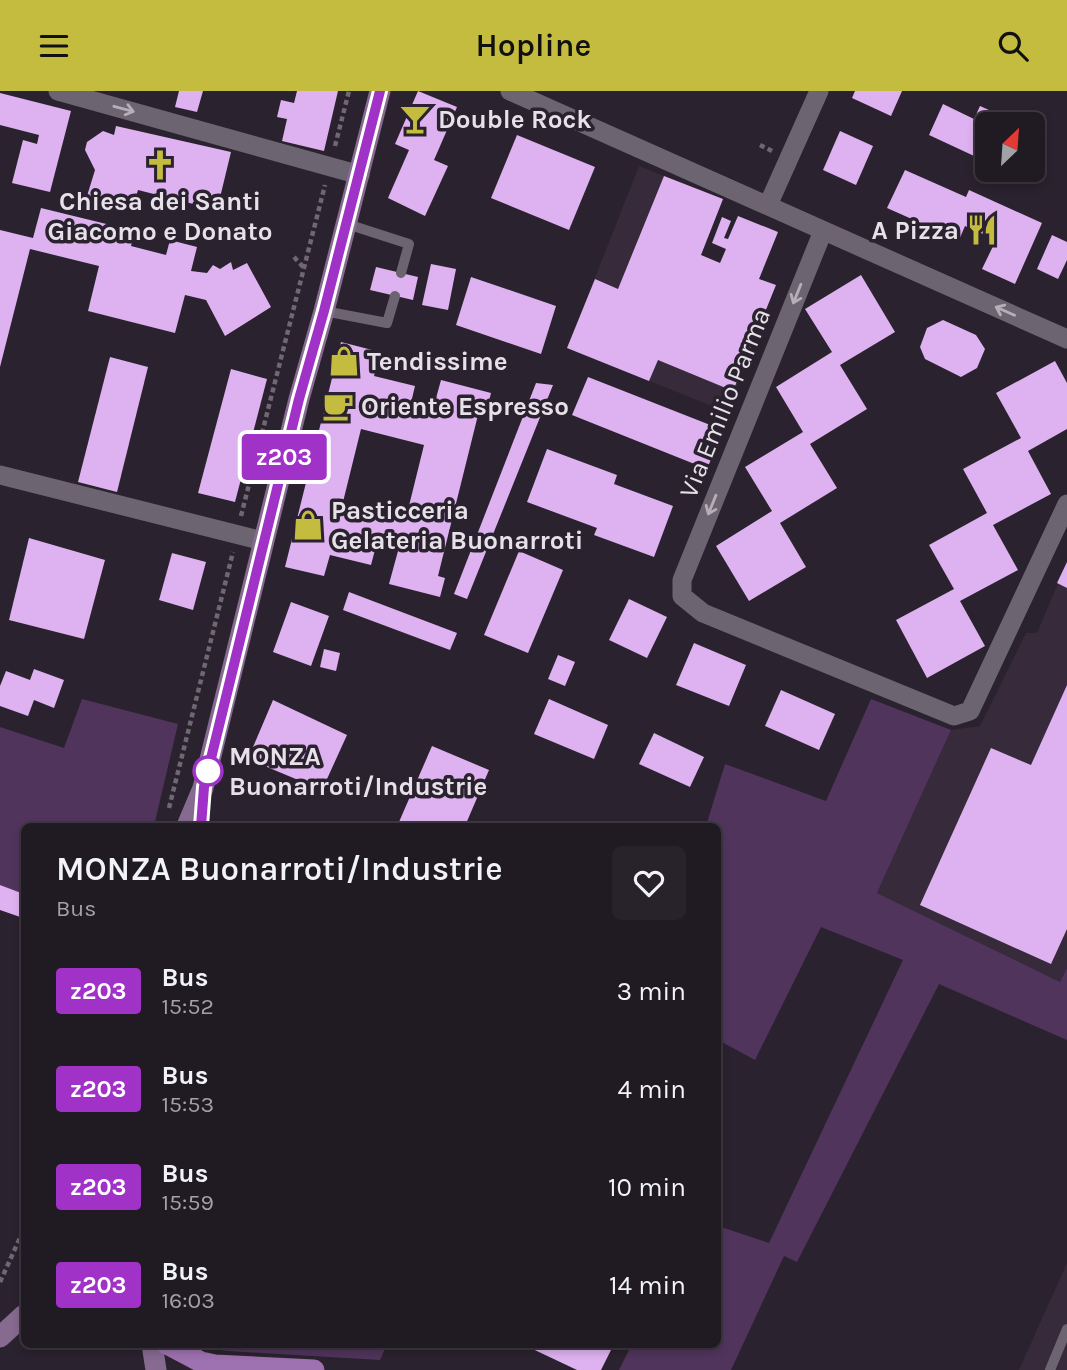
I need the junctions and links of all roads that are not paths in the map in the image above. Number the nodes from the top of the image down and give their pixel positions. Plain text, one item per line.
1 (58, 91) edge
2 (380, 91) edge
3 (510, 91) edge
4 (819, 91) edge
5 (360, 174) junction
6 (768, 205) junction
7 (347, 224) junction
8 (823, 231) junction
9 (401, 273) dead end
10 (395, 296) dead end
11 (324, 311) junction
12 (1067, 339) edge
13 (0, 475) edge
14 (1067, 503) edge
15 (263, 541) junction
16 (204, 787) junction
17 (188, 823) edge
18 (201, 823) edge
19 (21, 1317) edge
20 (1067, 1329) edge
21 (0, 1337) edge
22 (153, 1348) edge
23 (175, 1348) edge
24 (156, 1370) edge
25 (314, 1370) edge
26 (1050, 1370) edge

1 -> 5 street
2 - 5 street
3 - 6 street
4 - 6 street
5 - 7 street
6 - 8 street
7 - 9 lane
7 - 11 street
12 -> 8 street
8 -> 14 street, Via Emilio Parma
10 - 11 lane
11 - 15 street
13 - 15 street
15 - 16 street
16 - 17 street
16 - 18 street
19 - 21 street
20 - 26 lane
22 - 24 street
23 - 25 main road

